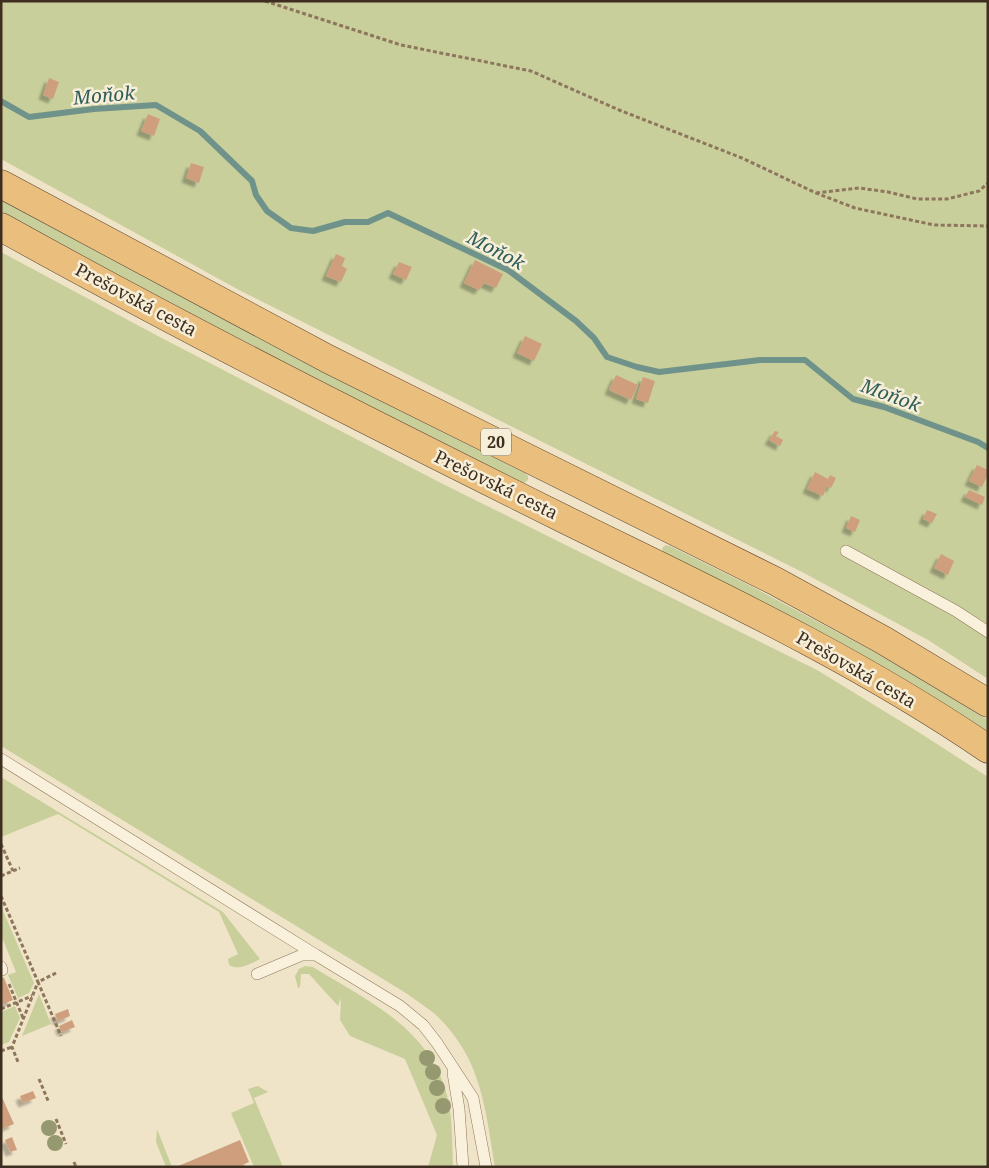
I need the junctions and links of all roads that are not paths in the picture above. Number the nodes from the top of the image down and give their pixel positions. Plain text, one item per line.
1 (1, 184) edge
2 (1, 227) edge
3 (846, 551) dead end
4 (988, 632) edge
5 (988, 703) edge
6 (988, 749) edge
7 (1, 759) edge
8 (316, 955) junction
9 (256, 974) dead end
10 (452, 1068) junction
11 (463, 1167) edge
12 (486, 1167) edge

1 - 5 highway, 20
2 - 6 highway, Prešovská cesta / 20
3 - 4 lane
7 - 8 lane
8 - 9 lane
8 - 10 lane
10 - 11 lane
10 - 12 lane

